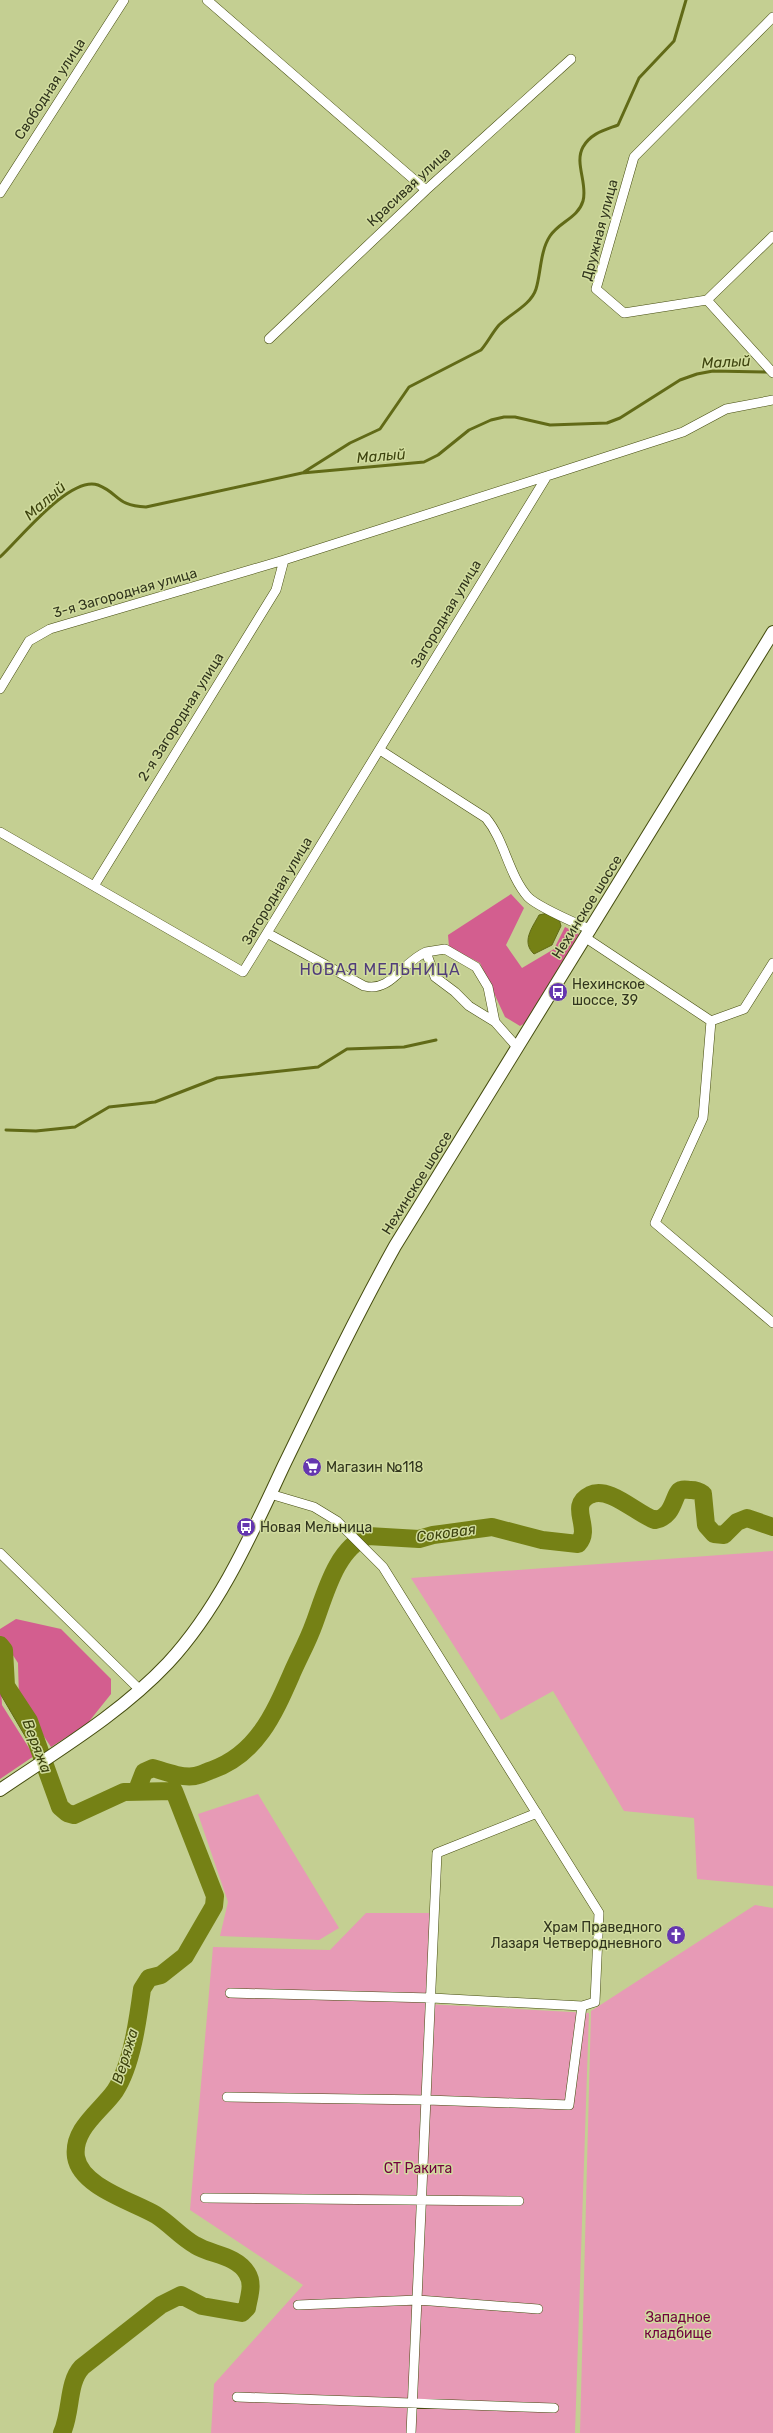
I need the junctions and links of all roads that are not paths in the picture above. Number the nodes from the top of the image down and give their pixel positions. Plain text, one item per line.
1 (124, 0) edge
2 (207, 0) edge
3 (773, 17) edge
4 (571, 58) dead end
5 (426, 190) junction
6 (0, 193) edge
7 (773, 236) edge
8 (707, 300) junction
9 (269, 339) dead end
10 (773, 373) edge
11 (773, 400) edge
12 (547, 476) junction
13 (284, 560) junction
14 (773, 632) edge
15 (0, 689) edge
16 (380, 750) junction
17 (0, 832) edge
18 (94, 886) junction
19 (267, 934) junction
20 (589, 934) junction
21 (426, 952) junction
22 (773, 963) edge
23 (711, 1021) junction
24 (495, 1022) junction
25 (518, 1048) junction
26 (773, 1323) edge
27 (270, 1494) junction
28 (0, 1553) edge
29 (140, 1690) junction
30 (0, 1790) edge
31 (537, 1813) junction
32 (230, 1993) dead end
33 (432, 1998) junction
34 (582, 2006) junction
35 (227, 2097) dead end
36 (427, 2100) junction
37 (205, 2198) dead end
38 (422, 2200) junction
39 (520, 2201) dead end
40 (418, 2300) junction
41 (298, 2305) dead end
42 (538, 2309) dead end
43 (238, 2397) dead end
44 (412, 2402) junction
45 (554, 2408) dead end
46 (411, 2433) edge

1 - 6 street, Свободная улица
2 - 5 street
3 - 8 street, Дружная улица
4 - 5 street, Красивая улица
5 - 9 street, Красивая улица
7 - 8 street
8 - 10 street
11 - 12 street
12 - 13 street, 3-я Загородная улица
12 - 16 street, Загородная улица
13 - 15 street, 3-я Загородная улица
13 - 18 street, 2-я Загородная улица
14 - 20 main road, Нехинское шоссе
16 - 19 street, Загородная улица
16 - 20 street
17 - 18 street
18 - 19 street, Загородная улица
19 - 21 street
20 - 23 street
20 - 25 main road, Нехинское шоссе
21 - 24 street
21 - 24 street
22 - 23 street
23 - 26 street
24 - 25 street
25 - 27 main road, Нехинское шоссе
27 - 29 main road, Нехинское шоссе
27 - 31 street
28 - 29 street
29 - 30 main road, Нехинское шоссе
31 - 33 street
31 - 34 street
32 - 33 street
33 - 34 street
33 - 36 street
34 - 36 street
35 - 36 street
36 - 38 street
37 - 38 street
38 - 39 street
38 - 40 street
40 - 41 street
40 - 42 street
40 - 44 street
43 - 44 street
44 - 45 street
44 - 46 street

